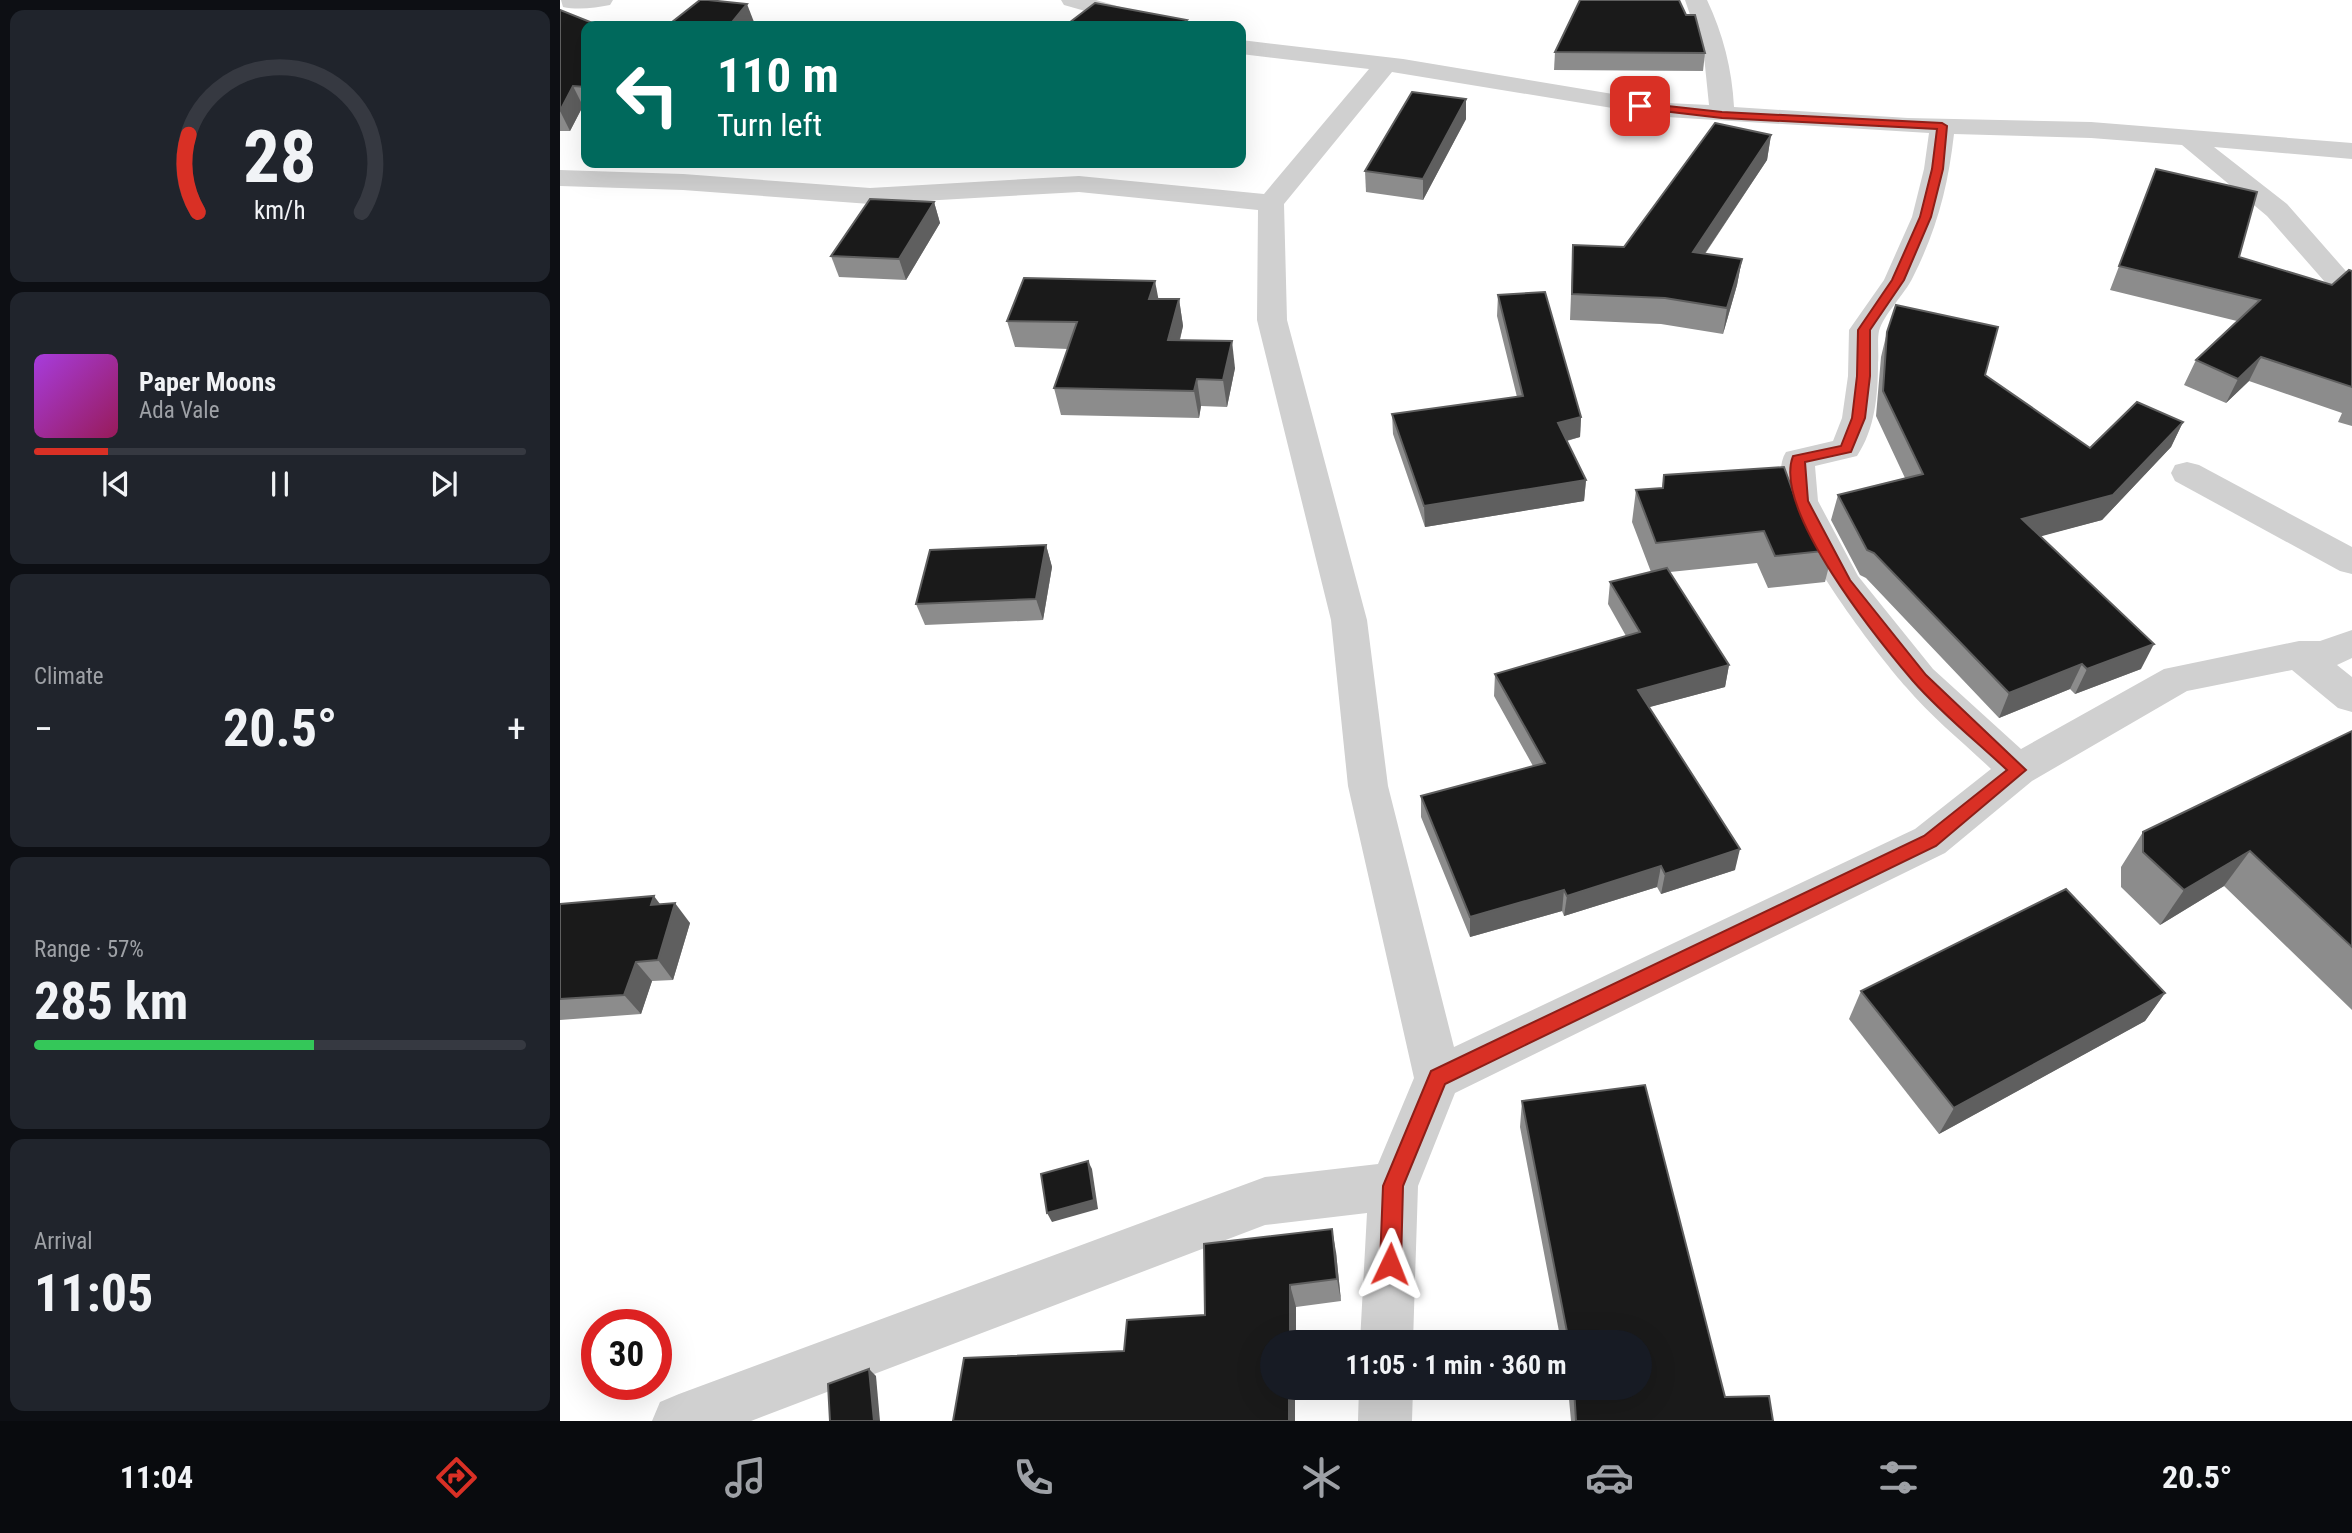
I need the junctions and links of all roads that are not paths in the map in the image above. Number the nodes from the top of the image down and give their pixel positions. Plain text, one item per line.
1 (602, 0) edge
2 (1072, 0) edge
3 (1696, 0) edge
4 (571, 2) dead end
5 (1145, 21) edge
6 (1246, 48) edge
7 (1385, 65) junction
8 (1722, 115) junction
9 (1942, 126) junction
10 (2189, 138) junction
11 (2352, 151) edge
12 (560, 178) edge
13 (1271, 203) junction
14 (2342, 284) edge
15 (2187, 473) dead end
16 (2352, 562) edge
17 (2352, 643) edge
18 (2299, 655) junction
19 (2352, 698) edge
20 (2018, 770) junction
21 (1438, 1078) junction
22 (1393, 1186) junction
23 (1387, 1330) edge
24 (1386, 1400) edge
25 (679, 1421) edge
26 (1385, 1421) edge

1 - 4 street
2 - 5 street
3 - 8 street
6 - 7 street
7 - 8 street
7 - 13 street
8 - 9 street
9 - 10 street
9 - 20 street
10 - 11 street
10 - 14 street
12 - 13 street
13 - 21 street
15 - 16 street
17 - 18 street
18 - 19 street
18 - 20 street
20 - 21 street
21 - 22 street
22 - 23 street
22 - 25 street
24 - 26 street

